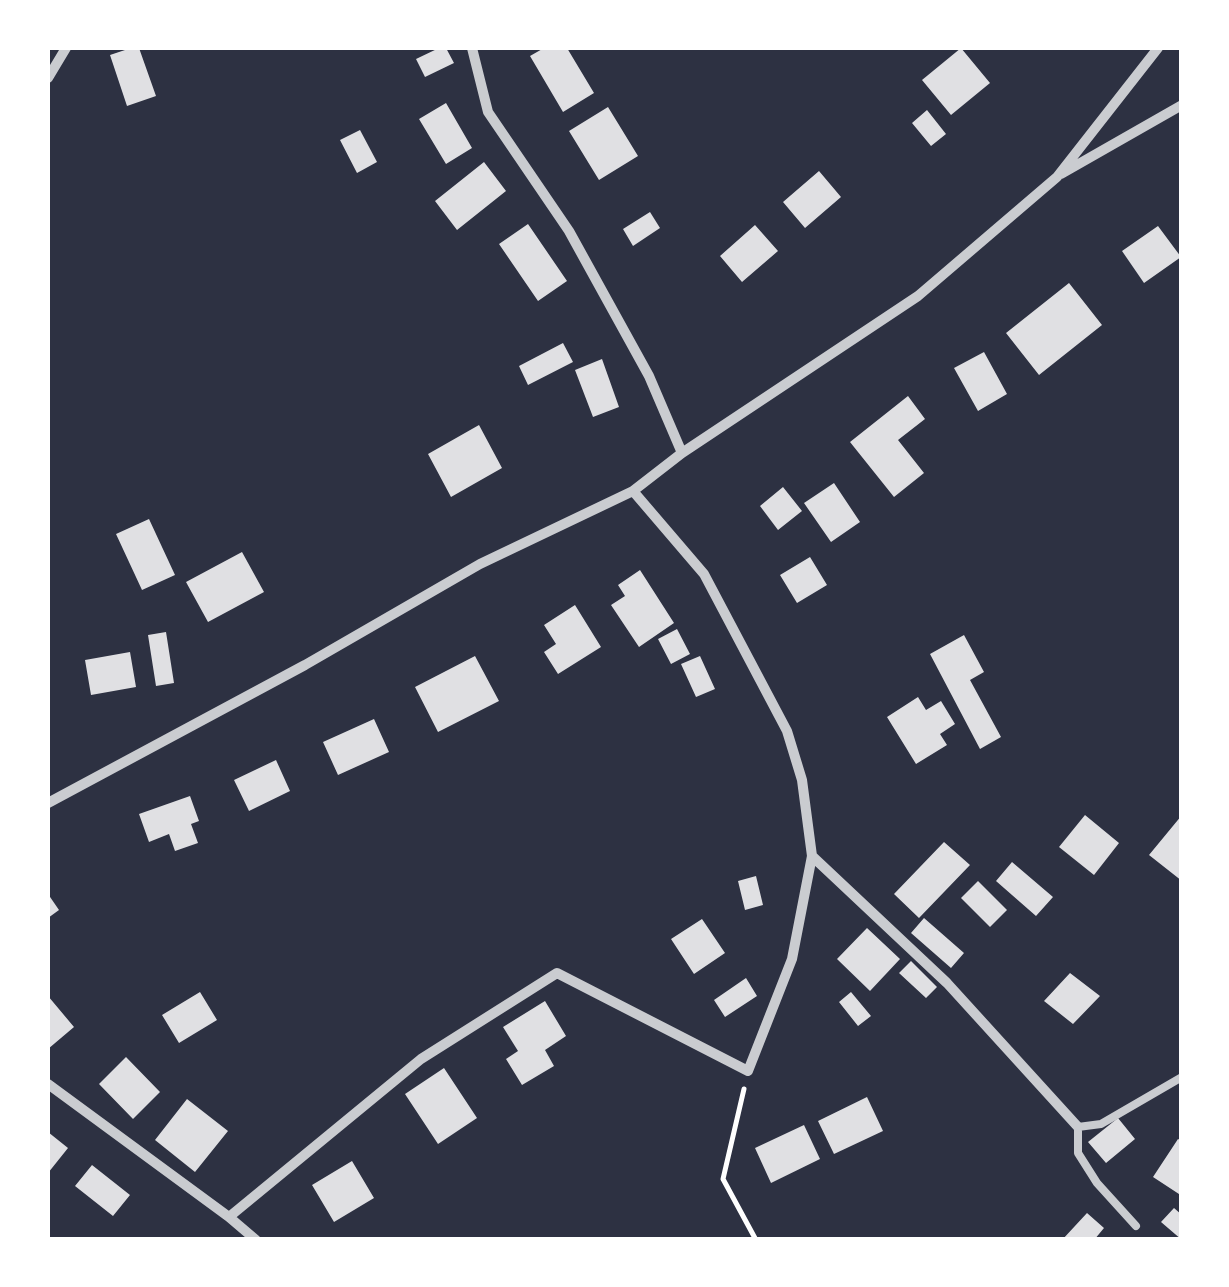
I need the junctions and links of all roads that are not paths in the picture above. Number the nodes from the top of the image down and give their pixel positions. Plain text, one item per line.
1 (66, 48) edge
2 (472, 48) edge
3 (1158, 48) edge
4 (48, 78) edge
5 (1182, 105) edge
6 (1057, 177) junction
7 (682, 454) junction
8 (632, 491) junction
9 (48, 803) edge
10 (812, 856) junction
11 (1182, 1077) edge
12 (48, 1084) edge
13 (1078, 1127) junction
14 (230, 1217) junction
15 (1136, 1226) dead end
16 (256, 1240) edge

1 - 4 street
2 - 7 street
3 - 6 street
5 - 6 street
6 - 7 street
7 - 8 street
8 - 9 street
8 - 10 street
10 - 13 street
10 - 14 street
11 - 13 lane
12 - 14 street
13 - 15 lane
14 - 16 street

